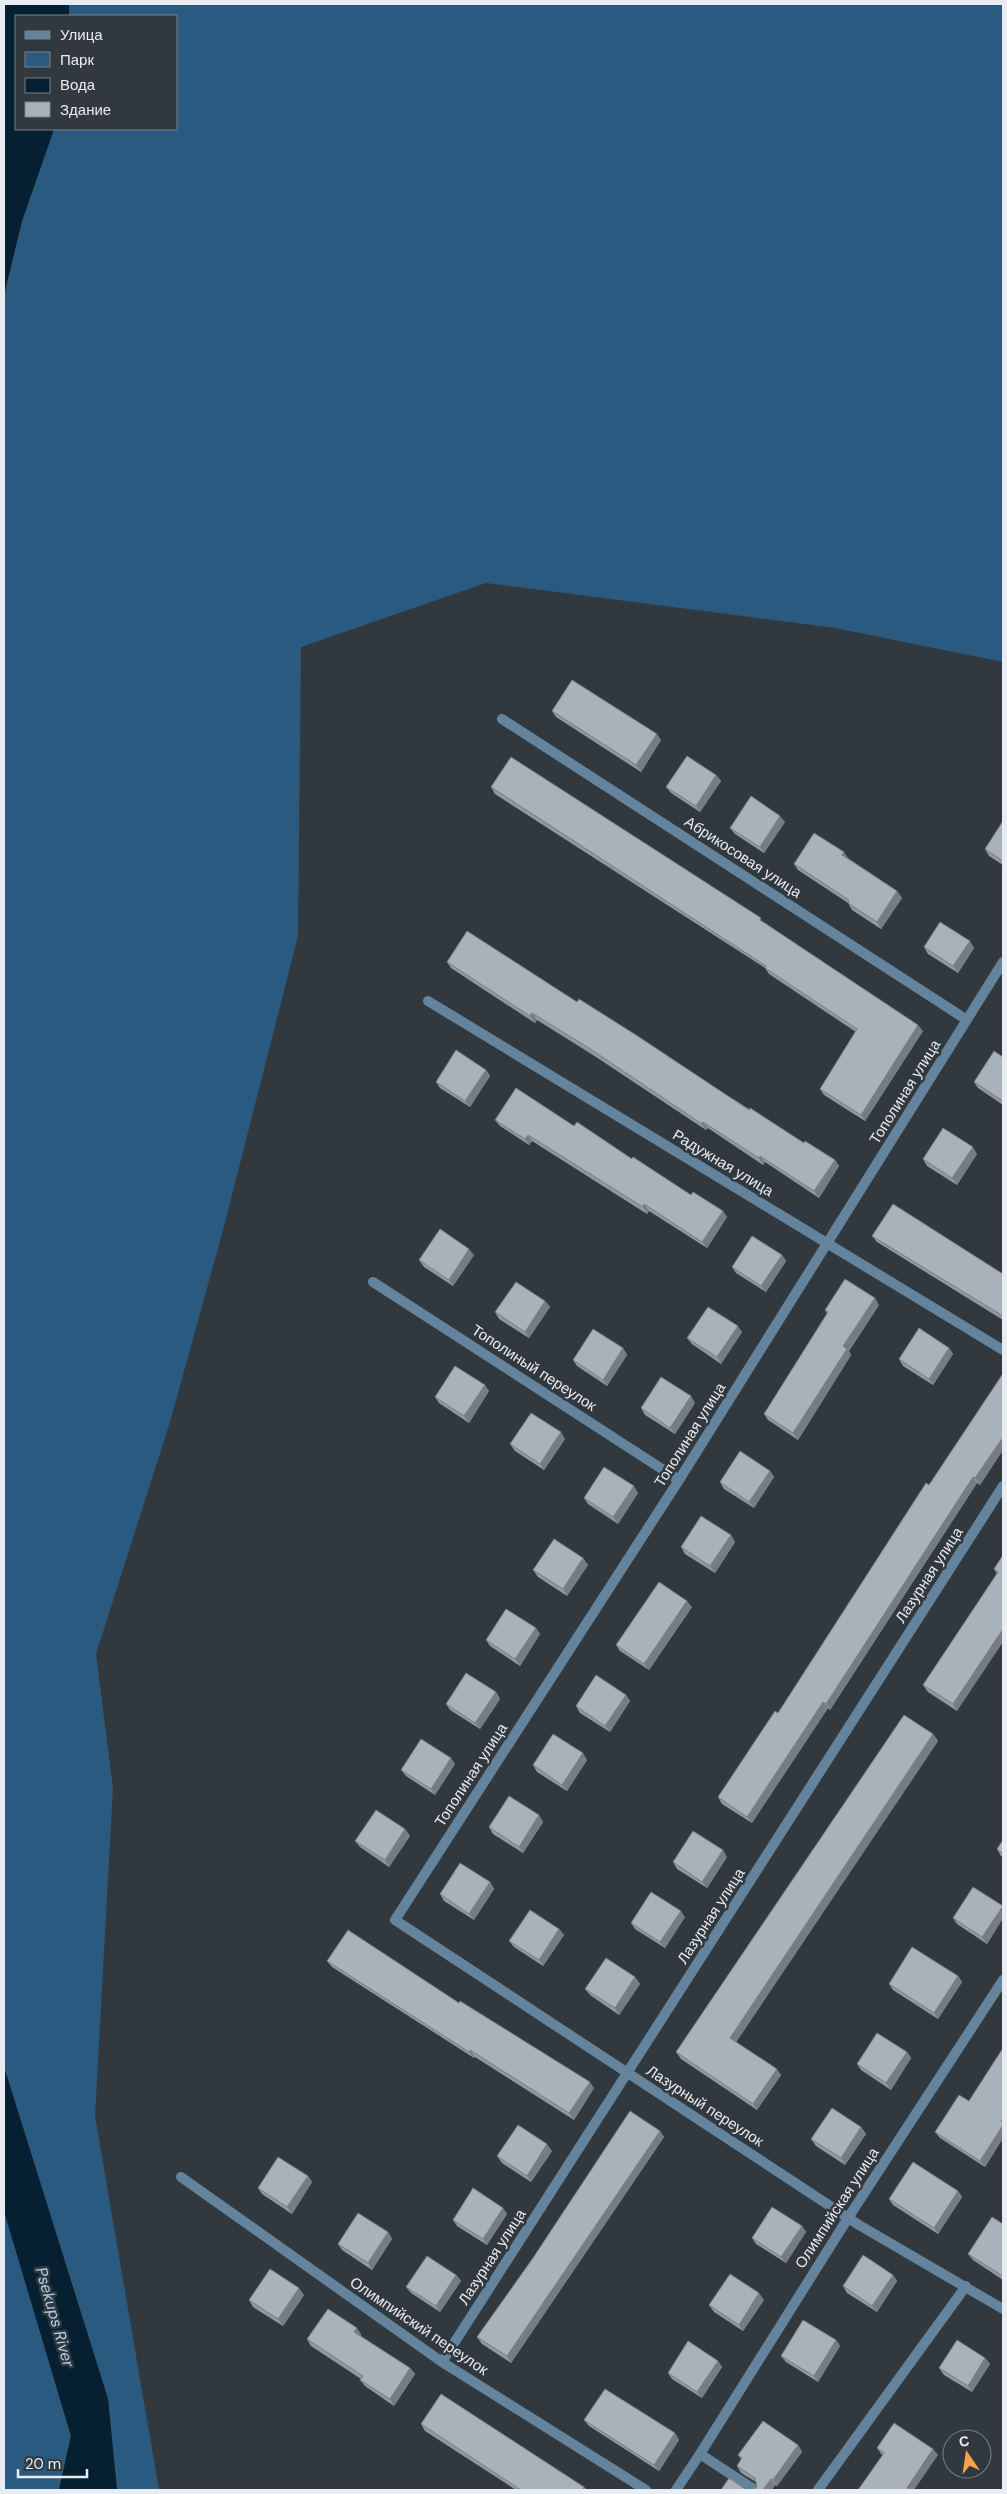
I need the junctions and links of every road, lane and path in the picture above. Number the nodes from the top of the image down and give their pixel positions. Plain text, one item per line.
1 (502, 719) dead end
2 (1003, 962) edge
3 (428, 1001) dead end
4 (968, 1020) junction
5 (828, 1244) junction
6 (373, 1282) dead end
7 (1003, 1350) edge
8 (679, 1480) junction
9 (1003, 1486) edge
10 (395, 1920) joint
11 (1003, 1980) edge
12 (628, 2074) junction
13 (181, 2177) dead end
14 (848, 2218) junction
15 (966, 2286) junction
16 (1003, 2309) edge
17 (442, 2362) junction
18 (700, 2454) junction
19 (646, 2490) edge
20 (676, 2490) edge
21 (755, 2490) edge
22 (818, 2490) edge

1 - 4 street, Абрикосовая улица
2 - 4 street, Тополиная улица
3 - 5 street, Радужная улица
4 - 5 street, Тополиная улица
5 - 7 street, Радужная улица
5 - 8 street, Тополиная улица
6 - 8 street, Тополиный переулок
8 - 10 street, Тополиная улица
9 - 12 street, Лазурная улица
10 - 12 street, Лазурный переулок
11 - 14 street, Олимпийская улица
12 - 14 street, Лазурный переулок
12 - 17 street, Лазурная улица
13 - 17 street, Олимпийский переулок
14 - 15 street, Лазурный переулок
14 - 18 street, Олимпийская улица
15 - 16 street, Лазурный переулок
15 - 22 street
17 - 19 street, Олимпийский переулок
18 - 20 street
18 - 21 street

